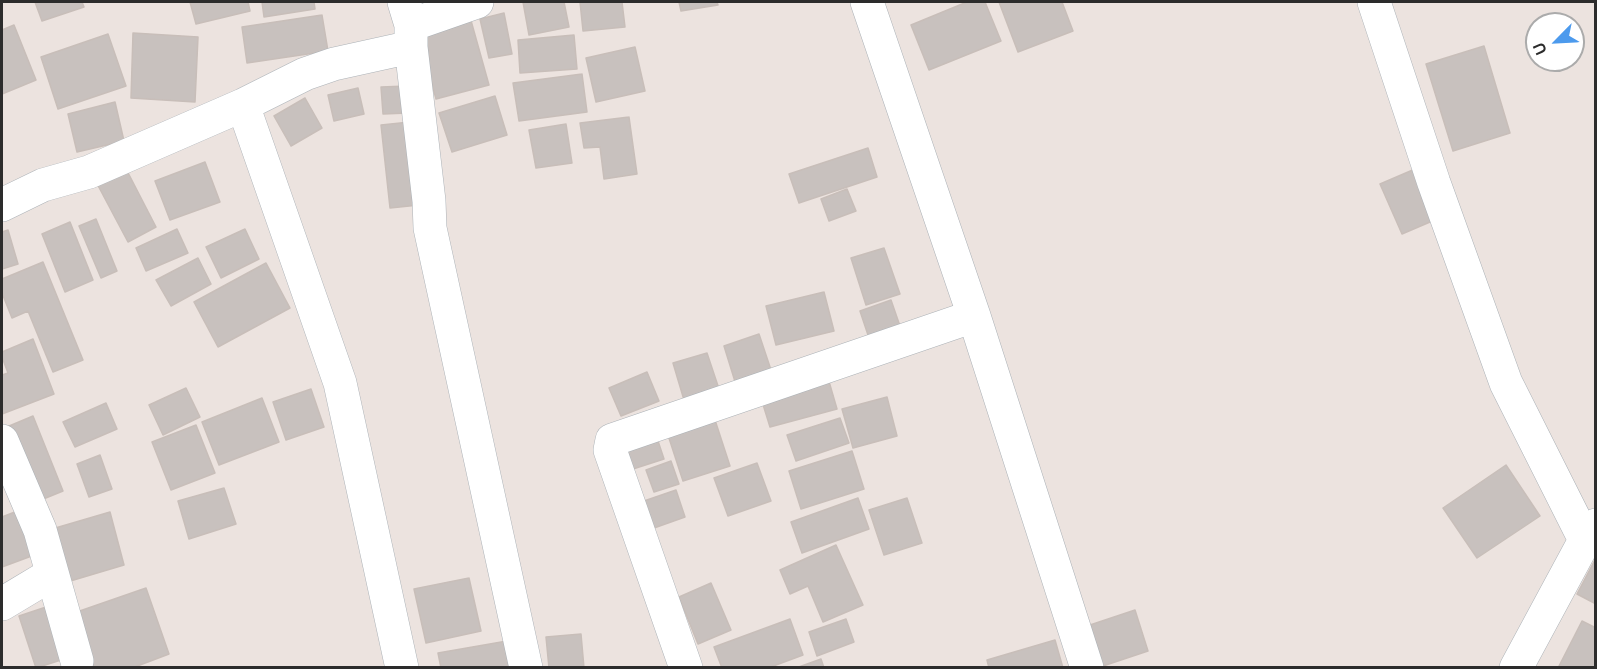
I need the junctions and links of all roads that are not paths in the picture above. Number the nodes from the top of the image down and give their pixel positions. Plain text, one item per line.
1 (477, 2) edge
2 (867, 2) edge
3 (1374, 2) edge
4 (409, 24) edge
5 (243, 105) junction
6 (2, 205) edge
7 (975, 316) junction
8 (2, 441) edge
9 (1590, 533) edge
10 (52, 574) junction
11 (2, 604) edge
12 (77, 661) dead end
13 (402, 668) edge
14 (526, 668) edge
15 (686, 668) edge
16 (1087, 668) edge
17 (1516, 668) edge

1 - 4 street
2 - 7 street
3 - 9 street
4 - 5 street
4 - 14 street
5 - 6 street
5 - 13 street
7 - 15 street
7 - 16 street
8 - 10 street
9 - 17 street
10 - 11 street
10 - 12 street

